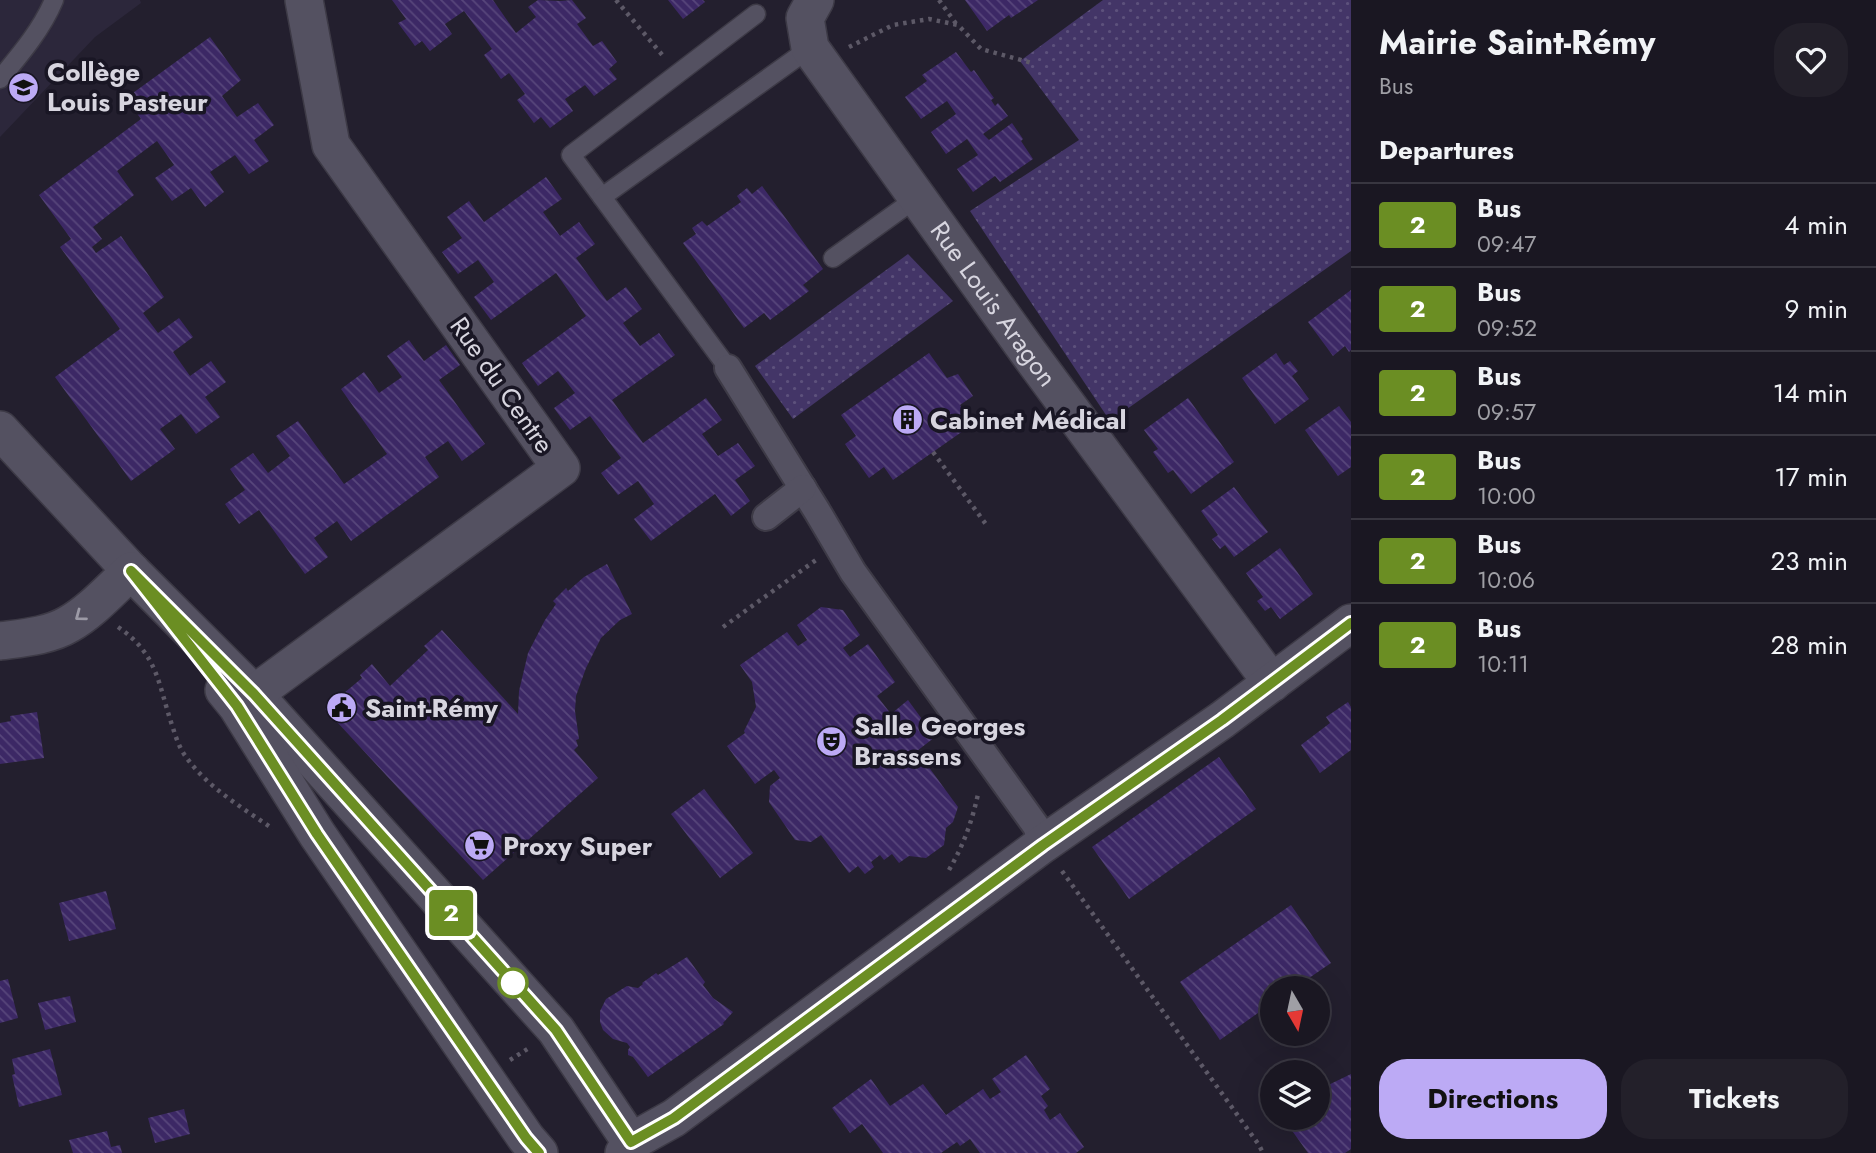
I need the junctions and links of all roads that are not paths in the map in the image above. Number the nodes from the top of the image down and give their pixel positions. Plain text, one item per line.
1 (54, 0) edge
2 (304, 0) edge
3 (756, 14) dead end
4 (813, 32) edge
5 (0, 79) edge
6 (602, 197) junction
7 (918, 197) junction
8 (833, 258) dead end
9 (728, 368) joint
10 (0, 430) edge
11 (803, 488) junction
12 (766, 517) dead end
13 (131, 571) junction
14 (1351, 623) edge
15 (0, 641) edge
16 (1272, 683) junction
17 (254, 694) junction
18 (1043, 845) junction
19 (628, 1148) edge
20 (539, 1153) edge

1 - 5 lane
2 - 17 street, Rue du Centre
3 - 6 lane
4 - 6 lane
4 - 7 street, Rue Louis Aragon
6 - 9 lane
7 - 8 lane
7 - 16 street, Rue Louis Aragon
9 - 11 street
10 - 13 street
11 - 12 street
11 - 18 street
13 -> 15 street
13 - 17 street
13 - 20 street
14 - 16 street
16 - 18 street
17 - 19 street
18 - 19 street

